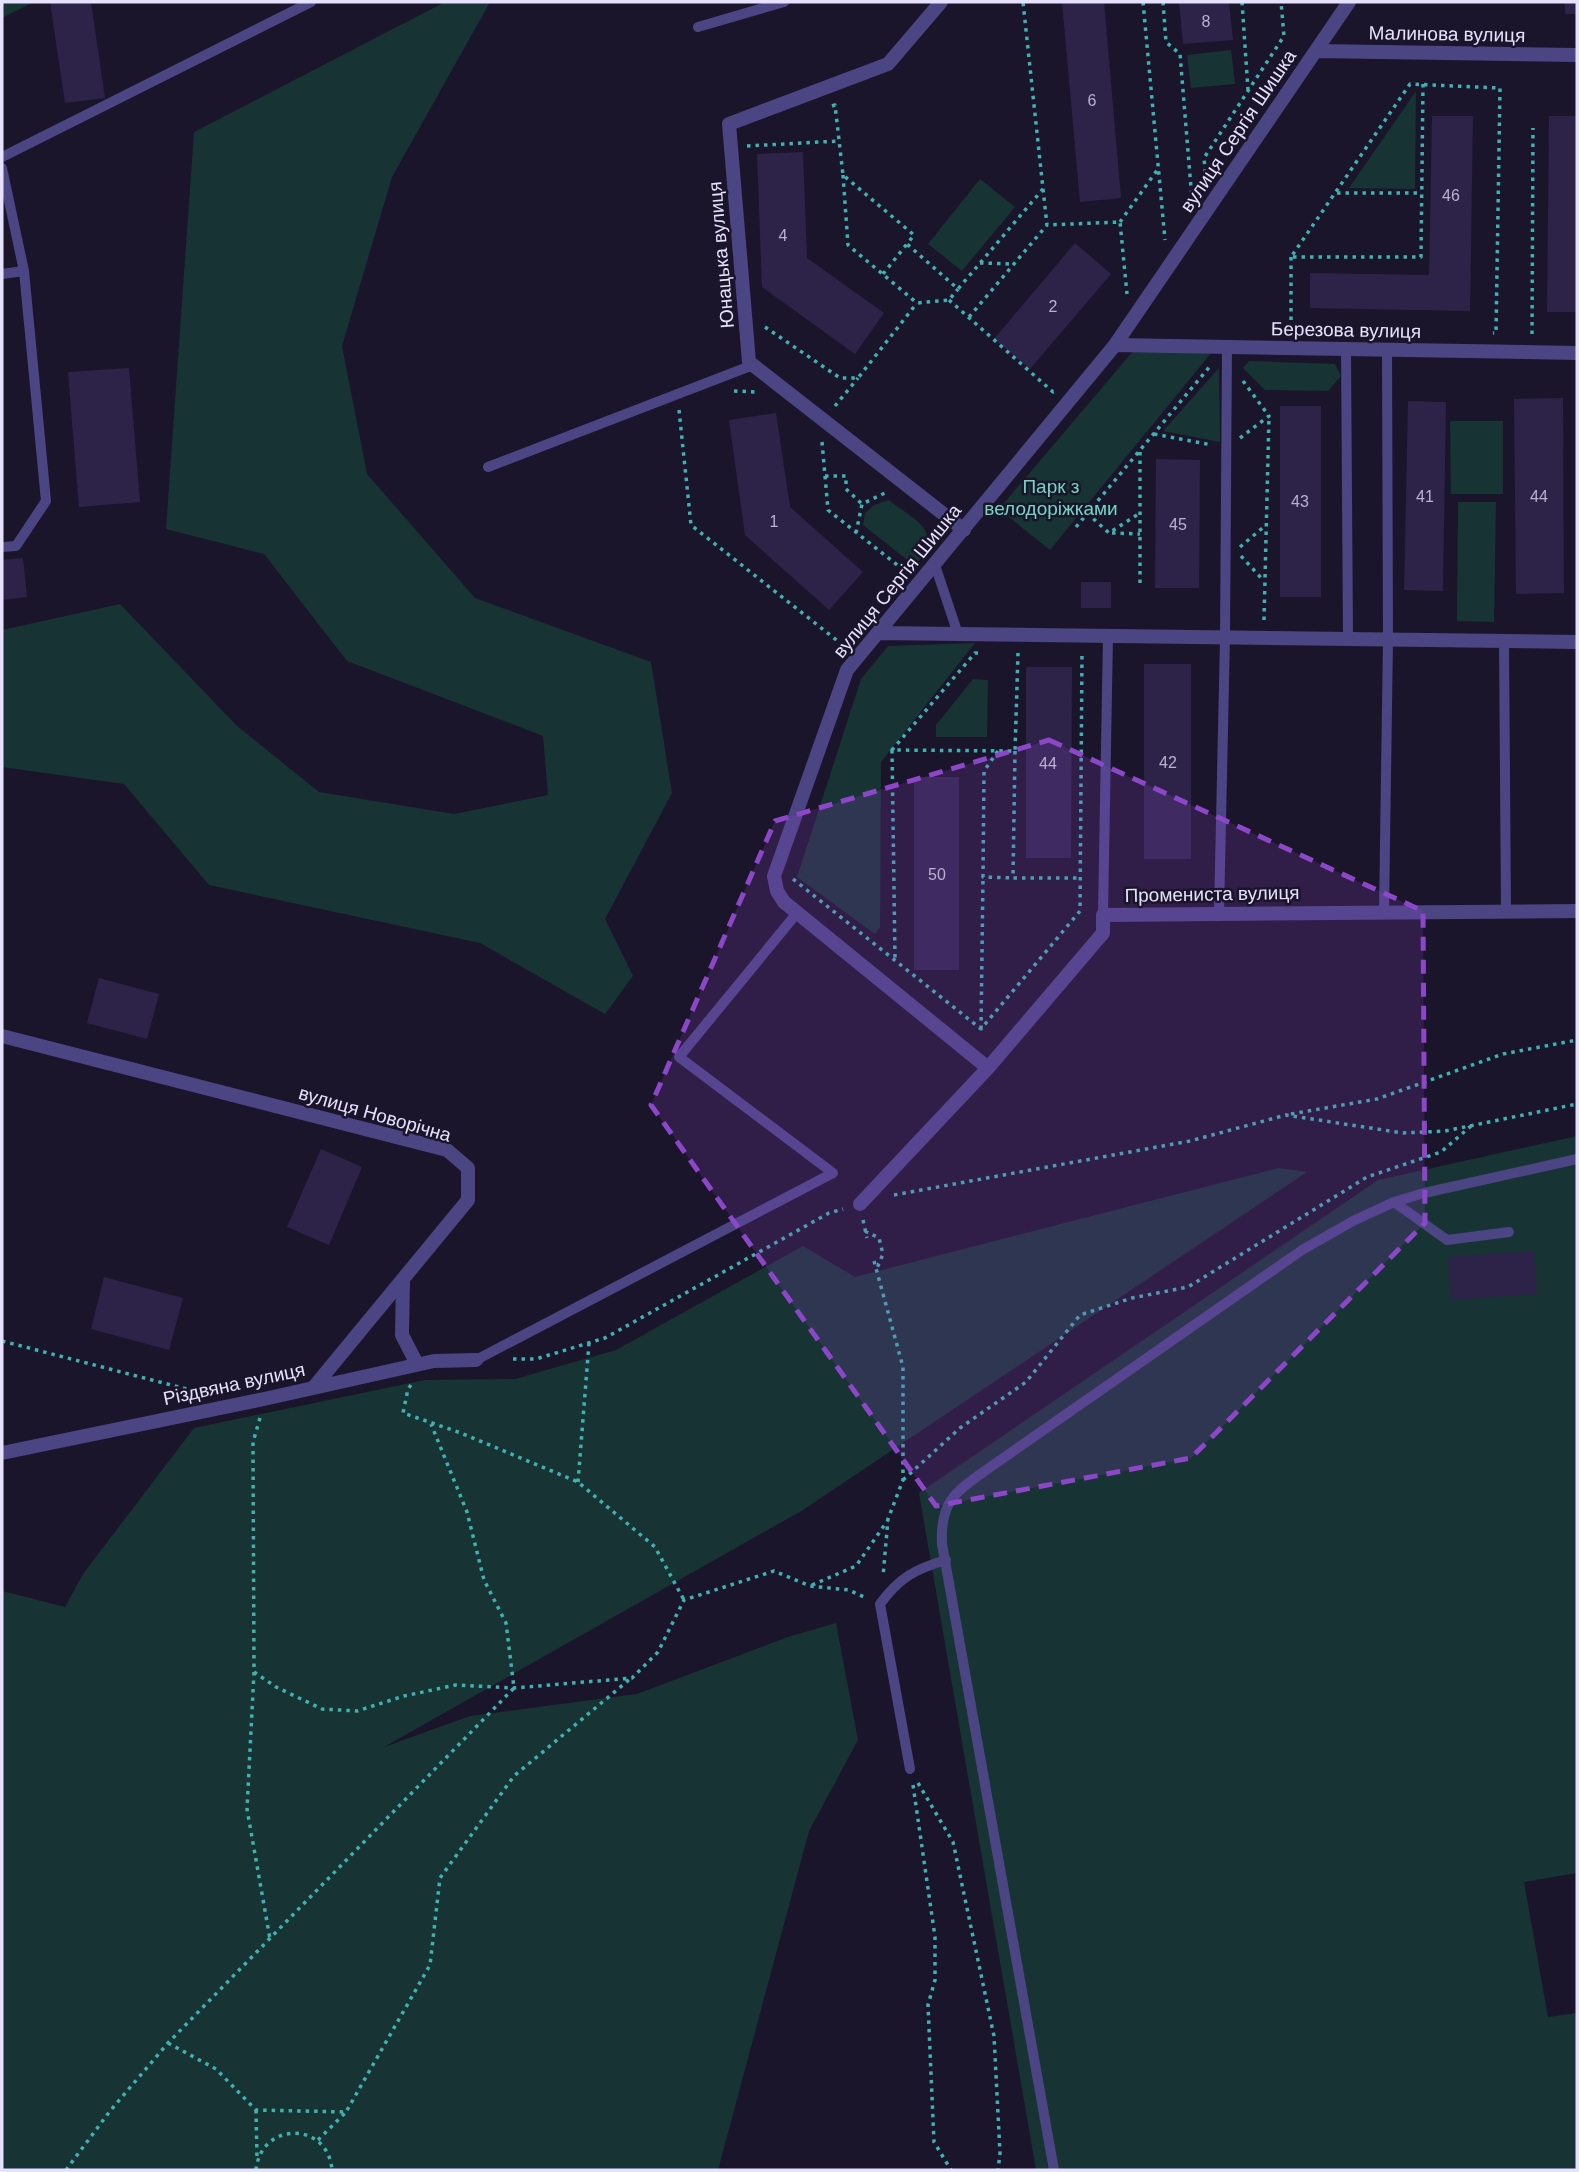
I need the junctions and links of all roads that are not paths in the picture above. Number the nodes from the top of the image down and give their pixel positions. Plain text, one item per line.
1 (311, 2) edge
2 (784, 2) edge
3 (941, 2) edge
4 (1349, 2) edge
5 (698, 27) dead end
6 (1316, 51) junction
7 (1577, 55) edge
8 (2, 157) edge
9 (2, 167) edge
10 (24, 271) junction
11 (2, 274) edge
12 (1115, 345) junction
13 (1227, 347) junction
14 (1346, 349) junction
15 (1387, 350) junction
16 (1577, 353) edge
17 (753, 365) junction
18 (488, 467) dead end
19 (964, 530) junction
20 (2, 547) edge
21 (935, 565) junction
22 (878, 634) junction
23 (958, 634) junction
24 (1108, 635) junction
25 (1225, 637) junction
26 (1348, 639) junction
27 (1388, 639) junction
28 (1504, 642) junction
29 (1577, 642) edge
30 (1506, 911) junction
31 (1577, 911) edge
32 (1384, 912) junction
33 (797, 913) junction
34 (1219, 913) junction
35 (1103, 915) junction
36 (2, 1036) edge
37 (988, 1068) junction
38 (1577, 1159) edge
39 (1394, 1202) junction
40 (860, 1205) road end
41 (1509, 1232) dead end
42 (403, 1280) junction
43 (475, 1360) joint
44 (417, 1364) junction
45 (314, 1387) junction
46 (2, 1453) edge
47 (946, 1560) junction
48 (910, 1769) road end
49 (1054, 2170) edge

1 - 8 lane
2 - 5 lane
3 - 17 street, Юнацька вулиця
4 - 6 street, вулиця Сергія Шишка
6 - 7 street, Малинова вулиця
6 - 12 street, вулиця Сергія Шишка
9 - 10 lane
10 - 11 lane
10 - 20 lane
12 - 13 street, Березова вулиця
12 - 19 street, вулиця Сергія Шишка
13 - 14 street, Березова вулиця
13 - 25 lane
14 - 15 street, Березова вулиця
14 - 26 lane
15 - 16 street, Березова вулиця
15 - 27 lane
17 - 18 lane
17 - 19 street
19 - 21 street, вулиця Сергія Шишка
21 - 22 street, вулиця Сергія Шишка
21 - 23 lane
22 - 23 street
22 - 33 street, вулиця Сергія Шишка
23 - 24 street
24 - 25 street
24 - 35 lane
25 - 26 street
25 - 34 lane
26 - 27 street
27 - 28 street
27 - 32 lane
28 - 29 street
28 - 30 lane
30 - 31 street, Промениста вулиця
30 - 32 street, Промениста вулиця
32 - 34 street, Промениста вулиця
33 - 37 street, вулиця Сергія Шишка
33 - 43 lane
34 - 35 street, Промениста вулиця
35 - 37 street, Промениста вулиця
36 - 42 street, вулиця Новорічна
37 - 40 street, Промениста вулиця
38 - 39 lane
39 - 41 lane
39 - 47 lane
42 - 44 street
42 - 45 street, вулиця Новорічна
43 - 44 street, Різдвяна вулиця
44 - 45 street, Різдвяна вулиця
45 - 46 street, Різдвяна вулиця
47 - 48 lane
47 - 49 lane

